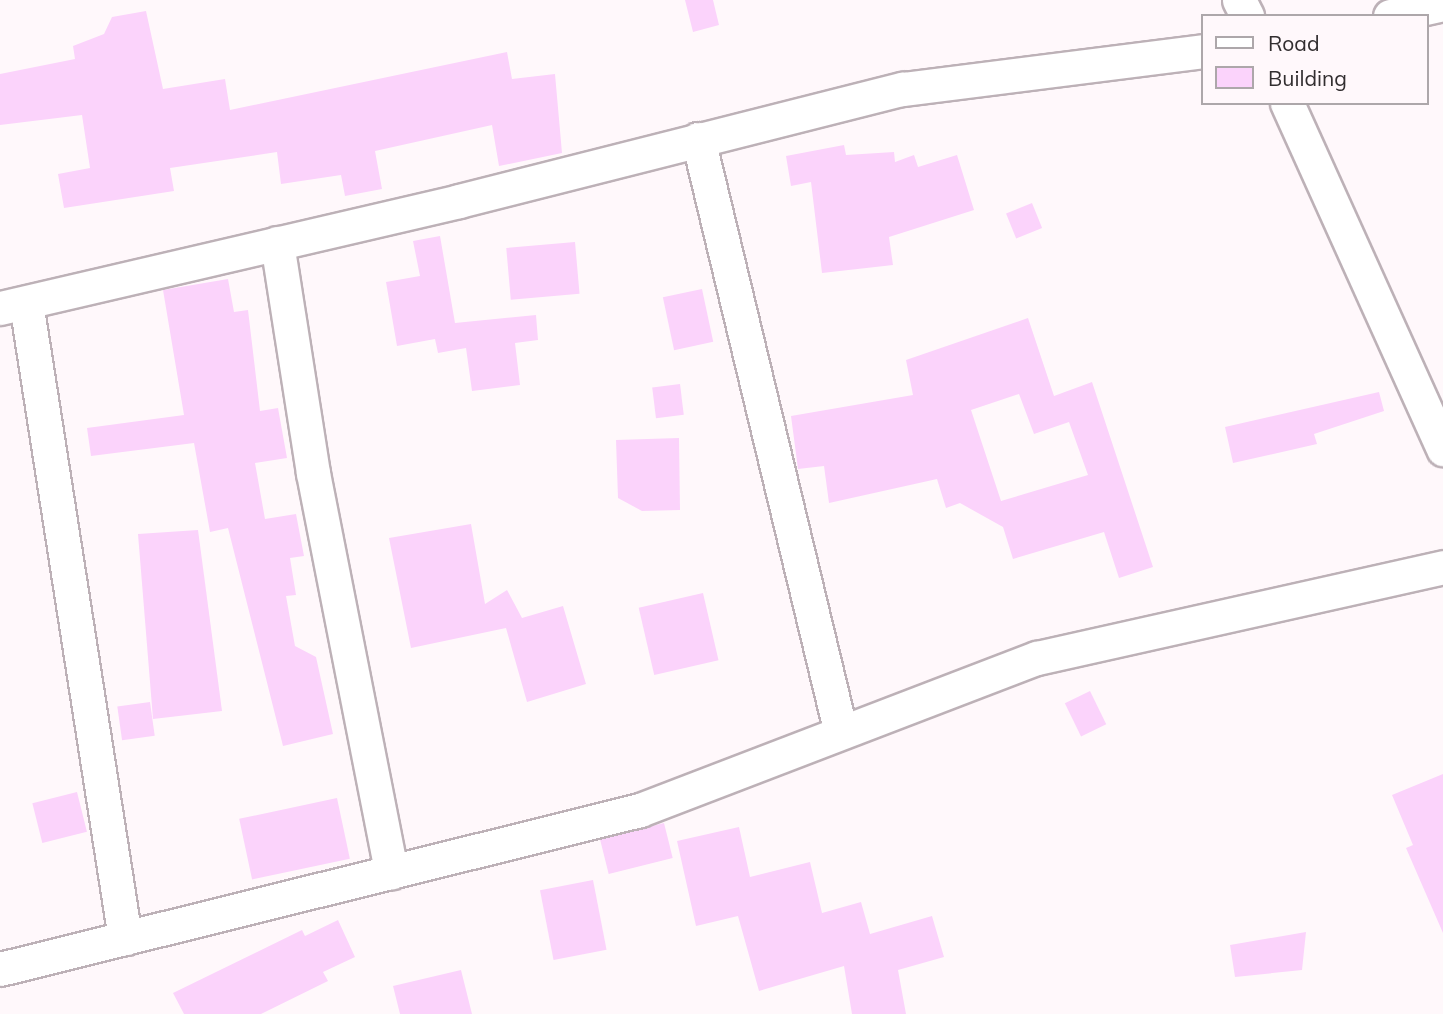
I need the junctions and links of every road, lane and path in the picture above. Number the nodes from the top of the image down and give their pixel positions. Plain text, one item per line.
1 (1443, 4) edge
2 (1399, 14) edge
3 (1202, 51) edge
4 (1288, 105) edge
5 (698, 139) junction
6 (277, 243) junction
7 (13, 305) edge
8 (1443, 449) edge
9 (1443, 567) edge
10 (840, 729) junction
11 (391, 872) junction
12 (125, 938) junction
13 (0, 969) edge

1 - 2 street
3 - 5 street
4 - 8 street
5 - 6 street
5 - 10 street
6 - 7 street
6 - 11 street
7 - 12 street
9 - 10 street
10 - 11 street
11 - 12 street
12 - 13 street

